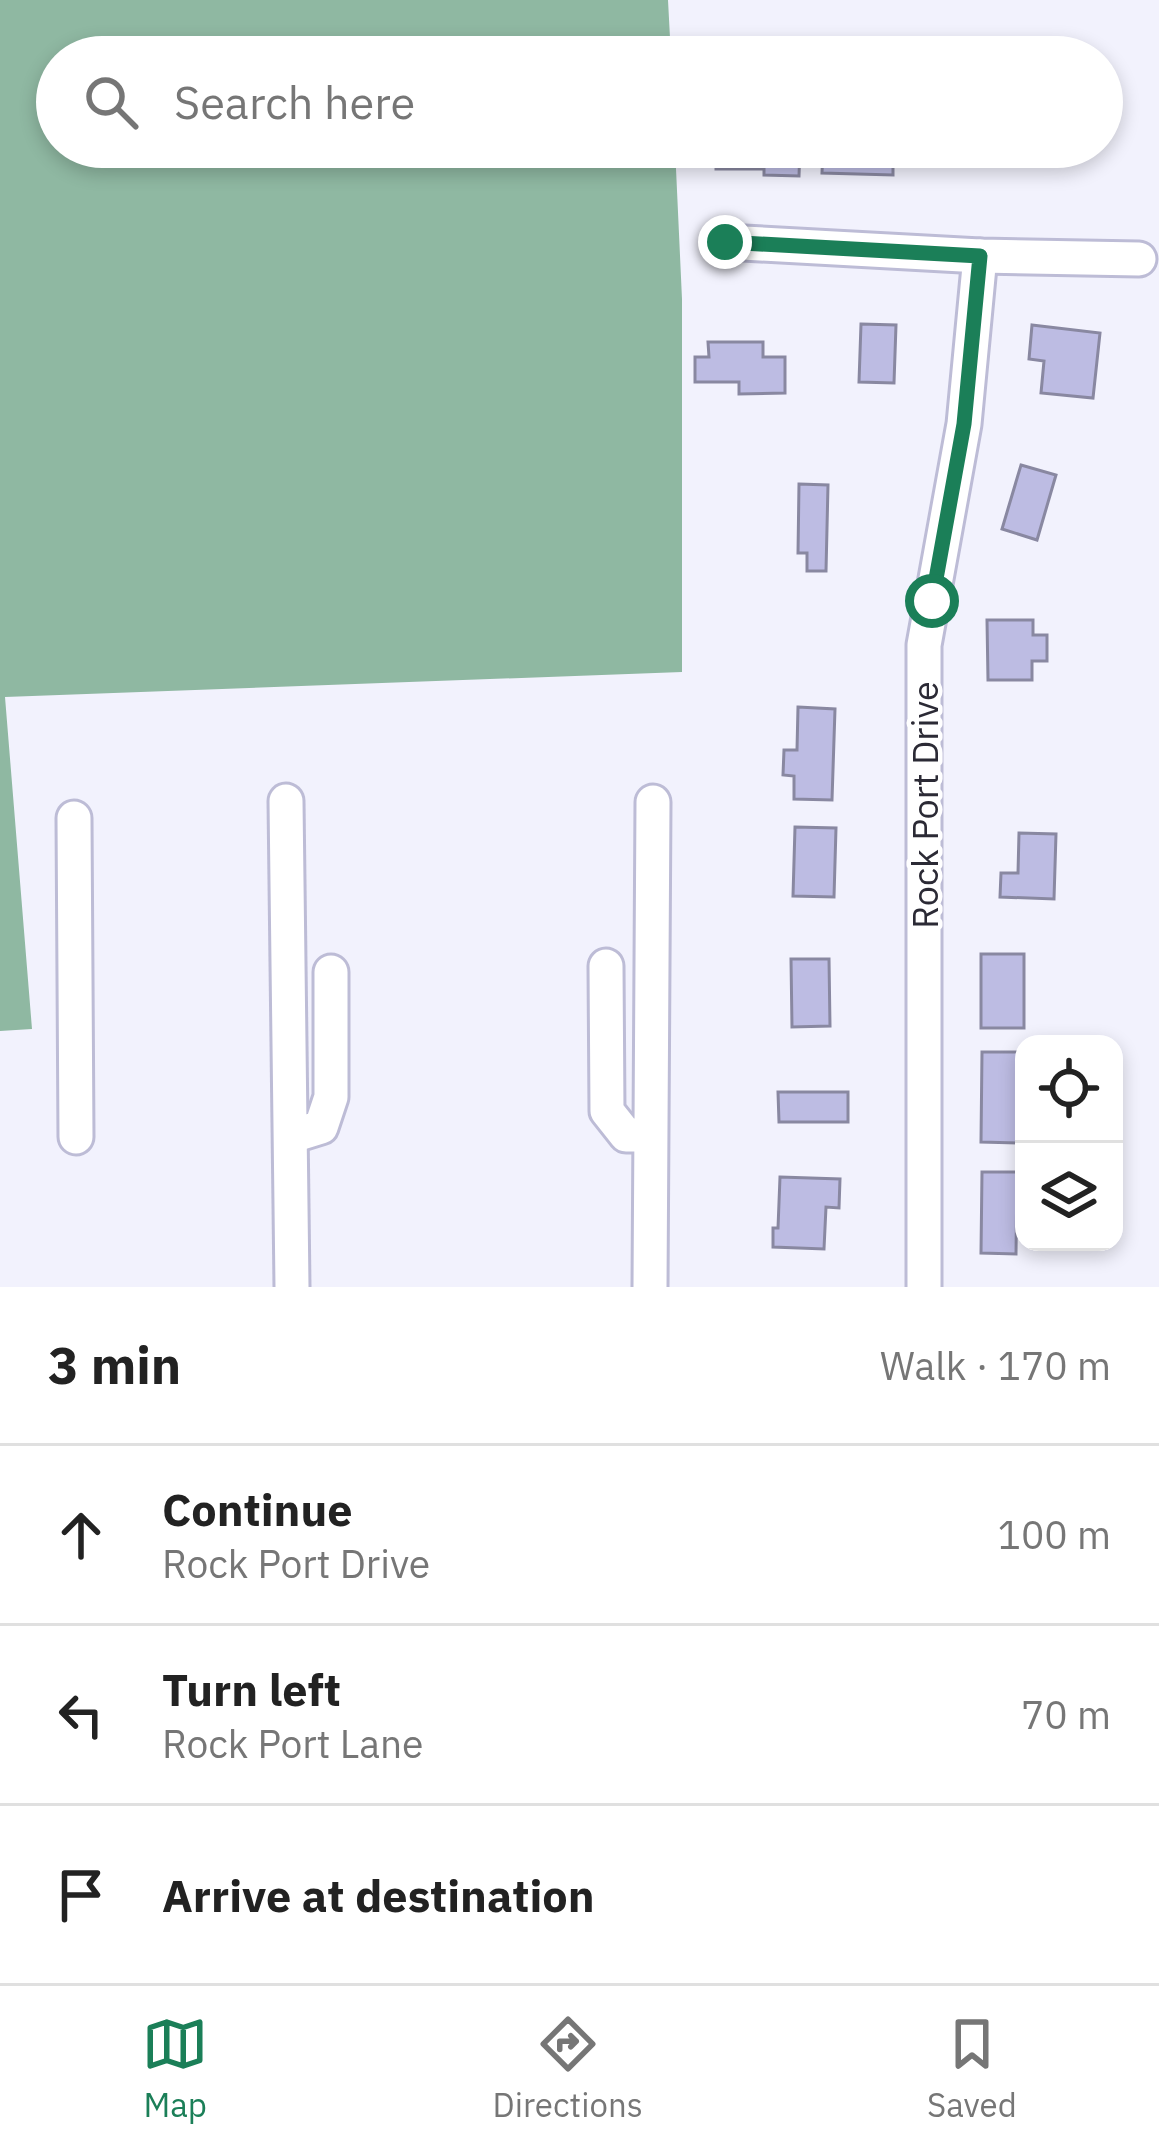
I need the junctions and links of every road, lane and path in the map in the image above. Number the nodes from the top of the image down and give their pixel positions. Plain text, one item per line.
1 (725, 242) dead end
2 (980, 256) junction
3 (1139, 259) dead end
4 (286, 801) dead end
5 (653, 802) dead end
6 (74, 818) dead end
7 (606, 966) dead end
8 (331, 972) dead end
9 (650, 1135) junction
10 (292, 1136) junction
11 (76, 1137) dead end
12 (292, 1287) edge
13 (650, 1287) edge
14 (923, 1287) edge

1 - 2 street
2 - 3 street
2 - 14 street, Rock Port Drive
4 - 10 street
5 - 9 street
6 - 11 street
7 - 9 street
8 - 10 street
9 - 13 street
10 - 12 street

